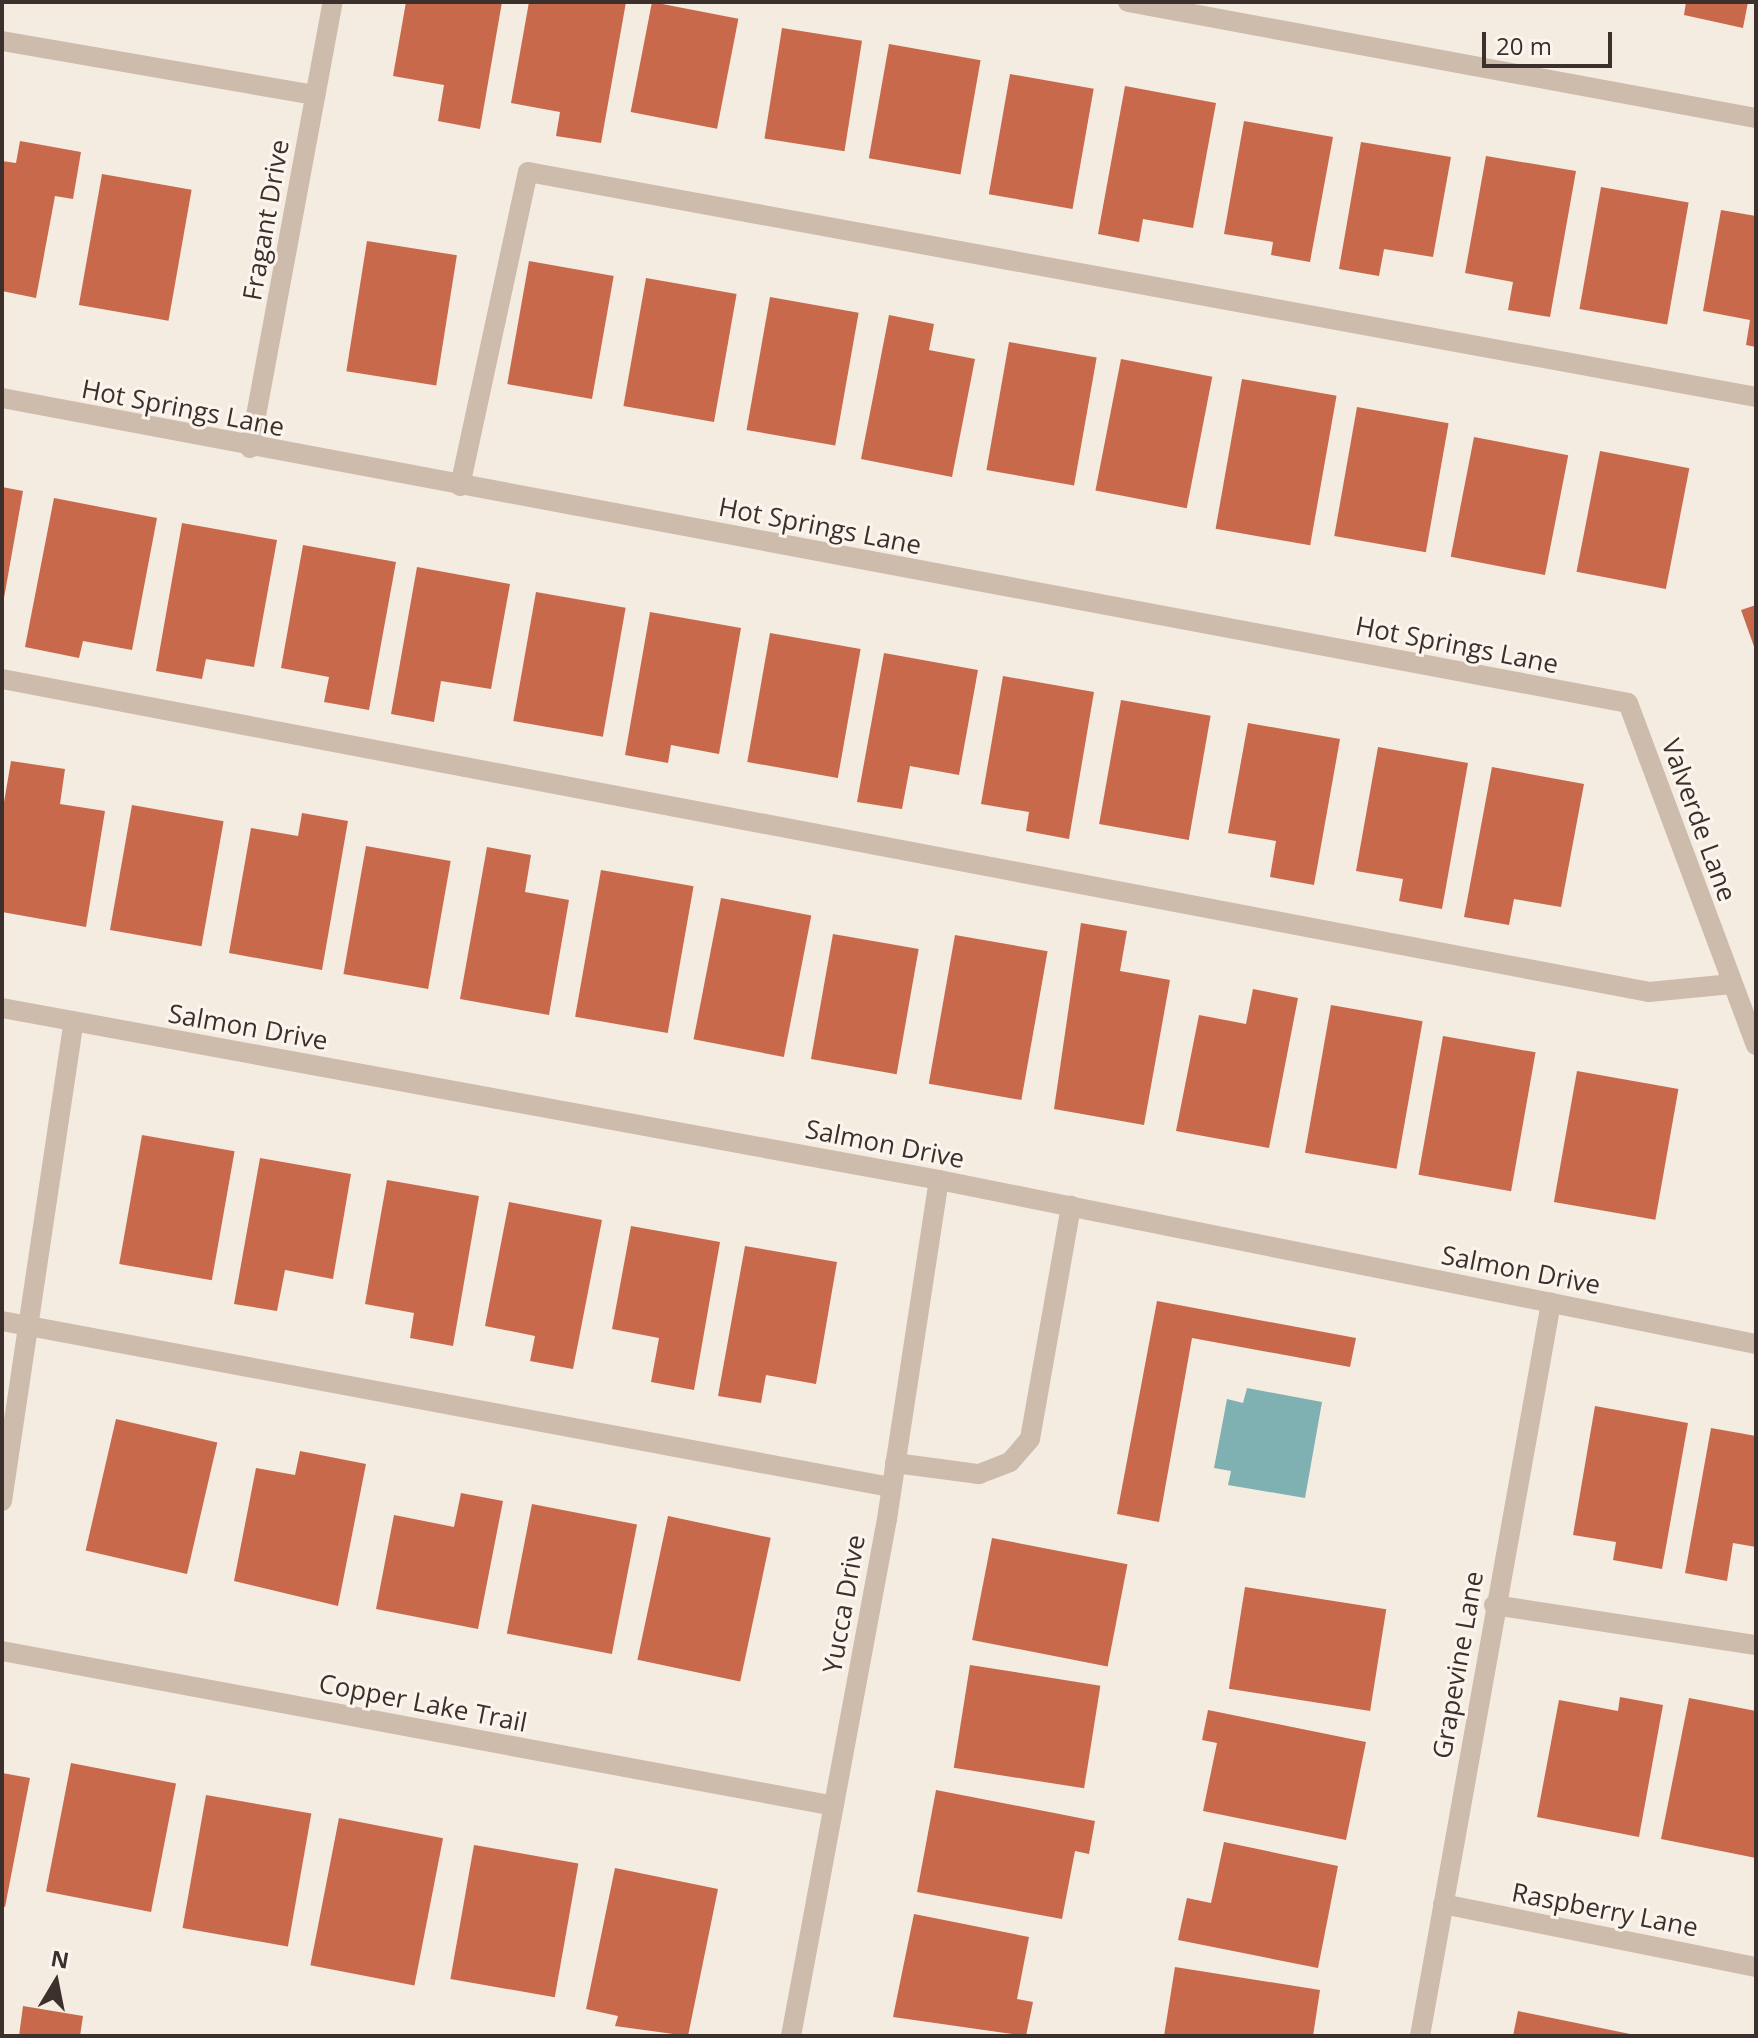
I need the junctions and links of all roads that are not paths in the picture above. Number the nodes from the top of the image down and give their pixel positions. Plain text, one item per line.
1 (333, 2) edge
2 (1128, 2) edge
3 (2, 41) edge
4 (315, 95) junction
5 (1756, 118) edge
6 (1756, 397) edge
7 (2, 398) edge
8 (250, 448) junction
9 (460, 486) junction
10 (2, 679) edge
11 (1628, 703) joint
12 (1732, 984) junction
13 (2, 1008) edge
14 (74, 1021) junction
15 (1756, 1045) edge
16 (939, 1180) junction
17 (1071, 1206) junction
18 (1551, 1303) junction
19 (2, 1321) edge
20 (32, 1327) junction
21 (1756, 1344) edge
22 (895, 1463) junction
23 (890, 1487) junction
24 (2, 1501) edge
25 (1494, 1605) junction
26 (1756, 1645) edge
27 (2, 1651) edge
28 (834, 1806) junction
29 (1443, 1904) junction
30 (1756, 1967) edge
31 (791, 2036) edge
32 (1420, 2036) edge

1 - 4 street, Fragant Drive
2 - 5 street
3 - 4 street
4 - 8 street, Fragant Drive
6 - 9 street
7 - 8 street, Hot Springs Lane
8 - 9 street, Hot Springs Lane
9 - 11 street, Hot Springs Lane
10 - 12 street
11 - 12 street, Valverde Lane
12 - 15 street, Valverde Lane
13 - 14 street, Salmon Drive
14 - 16 street, Salmon Drive
14 - 20 street
16 - 17 street, Salmon Drive
16 - 22 street, Yucca Drive
17 - 18 street, Salmon Drive
17 - 22 street
18 - 21 street, Salmon Drive
18 - 25 street, Grapevine Lane
19 - 20 street
20 - 23 street
20 - 24 street
22 - 23 street, Yucca Drive
23 - 28 street, Yucca Drive
25 - 26 street
25 - 29 street, Grapevine Lane
27 - 28 street, Copper Lake Trail
28 - 31 street, Yucca Drive
29 - 30 street, Raspberry Lane
29 - 32 street, Grapevine Lane

